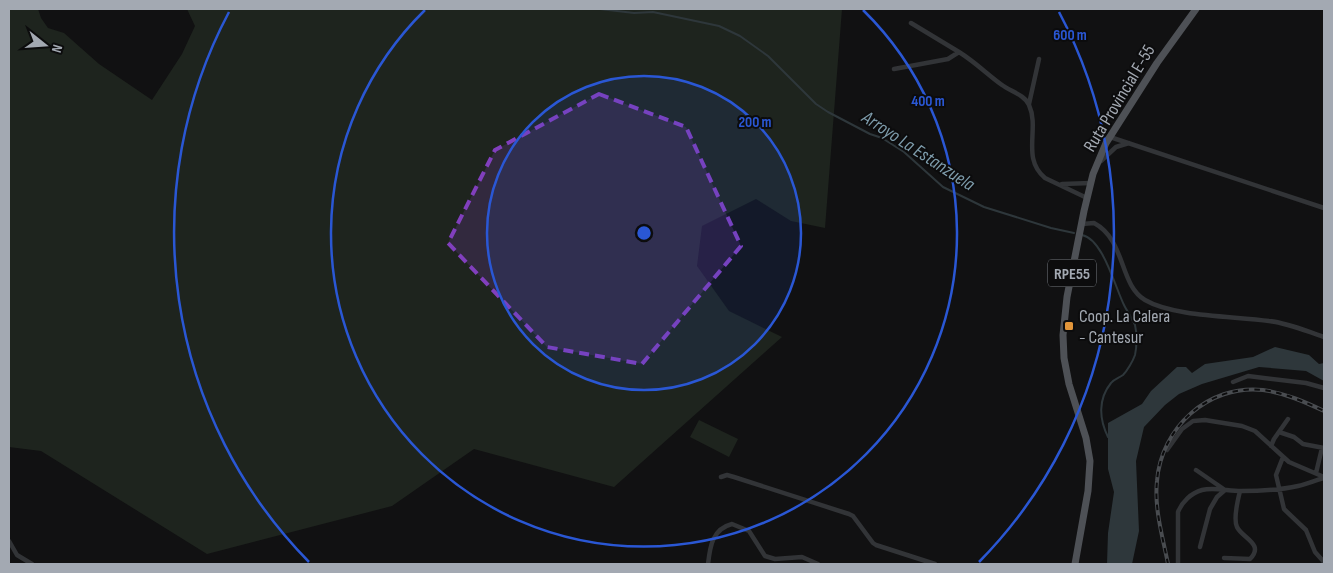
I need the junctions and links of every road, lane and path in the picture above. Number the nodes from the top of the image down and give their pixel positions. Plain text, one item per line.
1 (1196, 9) edge
2 (911, 23) dead end
3 (959, 52) junction
4 (1039, 59) dead end
5 (894, 69) dead end
6 (1029, 104) junction
7 (1110, 137) junction
8 (1130, 143) junction
9 (1096, 166) junction
10 (1091, 183) junction
11 (1061, 184) junction
12 (1087, 198) junction
13 (1324, 208) edge
14 (1082, 224) junction
15 (1324, 337) edge
16 (1233, 382) dead end
17 (1324, 388) edge
18 (1288, 419) dead end
19 (1278, 432) junction
20 (1271, 446) junction
21 (1323, 448) edge
22 (1167, 450) dead end
23 (1282, 457) junction
24 (1196, 470) dead end
25 (1316, 474) junction
26 (721, 477) dead end
27 (1324, 477) edge
28 (1280, 489) junction
29 (1225, 490) junction
30 (1240, 491) junction
31 (9, 541) edge
32 (1200, 546) dead end
33 (1224, 558) dead end
34 (1324, 562) edge
35 (32, 564) edge
36 (708, 564) edge
37 (818, 564) edge
38 (935, 564) edge
39 (1075, 564) edge
40 (1178, 564) edge

1 - 7 main road, Ruta Provincial E-55 / RPE55
2 - 3 street
3 - 5 street
3 - 6 street
4 - 6 street
6 - 11 street
7 - 8 street
7 - 9 main road, Ruta Provincial E-55 / RPE55
8 - 9 street
8 - 13 street
9 - 10 main road, Ruta Provincial E-55 / RPE55
10 - 11 street
10 - 12 main road, Ruta Provincial E-55 / RPE55
11 - 12 street
12 - 14 main road, Ruta Provincial E-55 / RPE55
14 - 15 street
14 - 39 main road, Ruta Provincial E-55 / RPE55
16 - 17 street
18 - 19 street
19 - 20 street
19 - 21 street
20 - 22 street
20 - 23 street
21 - 25 street
23 - 25 street
23 - 28 street
24 - 29 street
25 - 27 street
26 - 38 street
27 - 28 street
28 - 30 street
28 - 34 street
29 - 30 street
29 - 32 street
29 - 40 street
30 - 33 street
31 - 35 street
36 - 37 street

